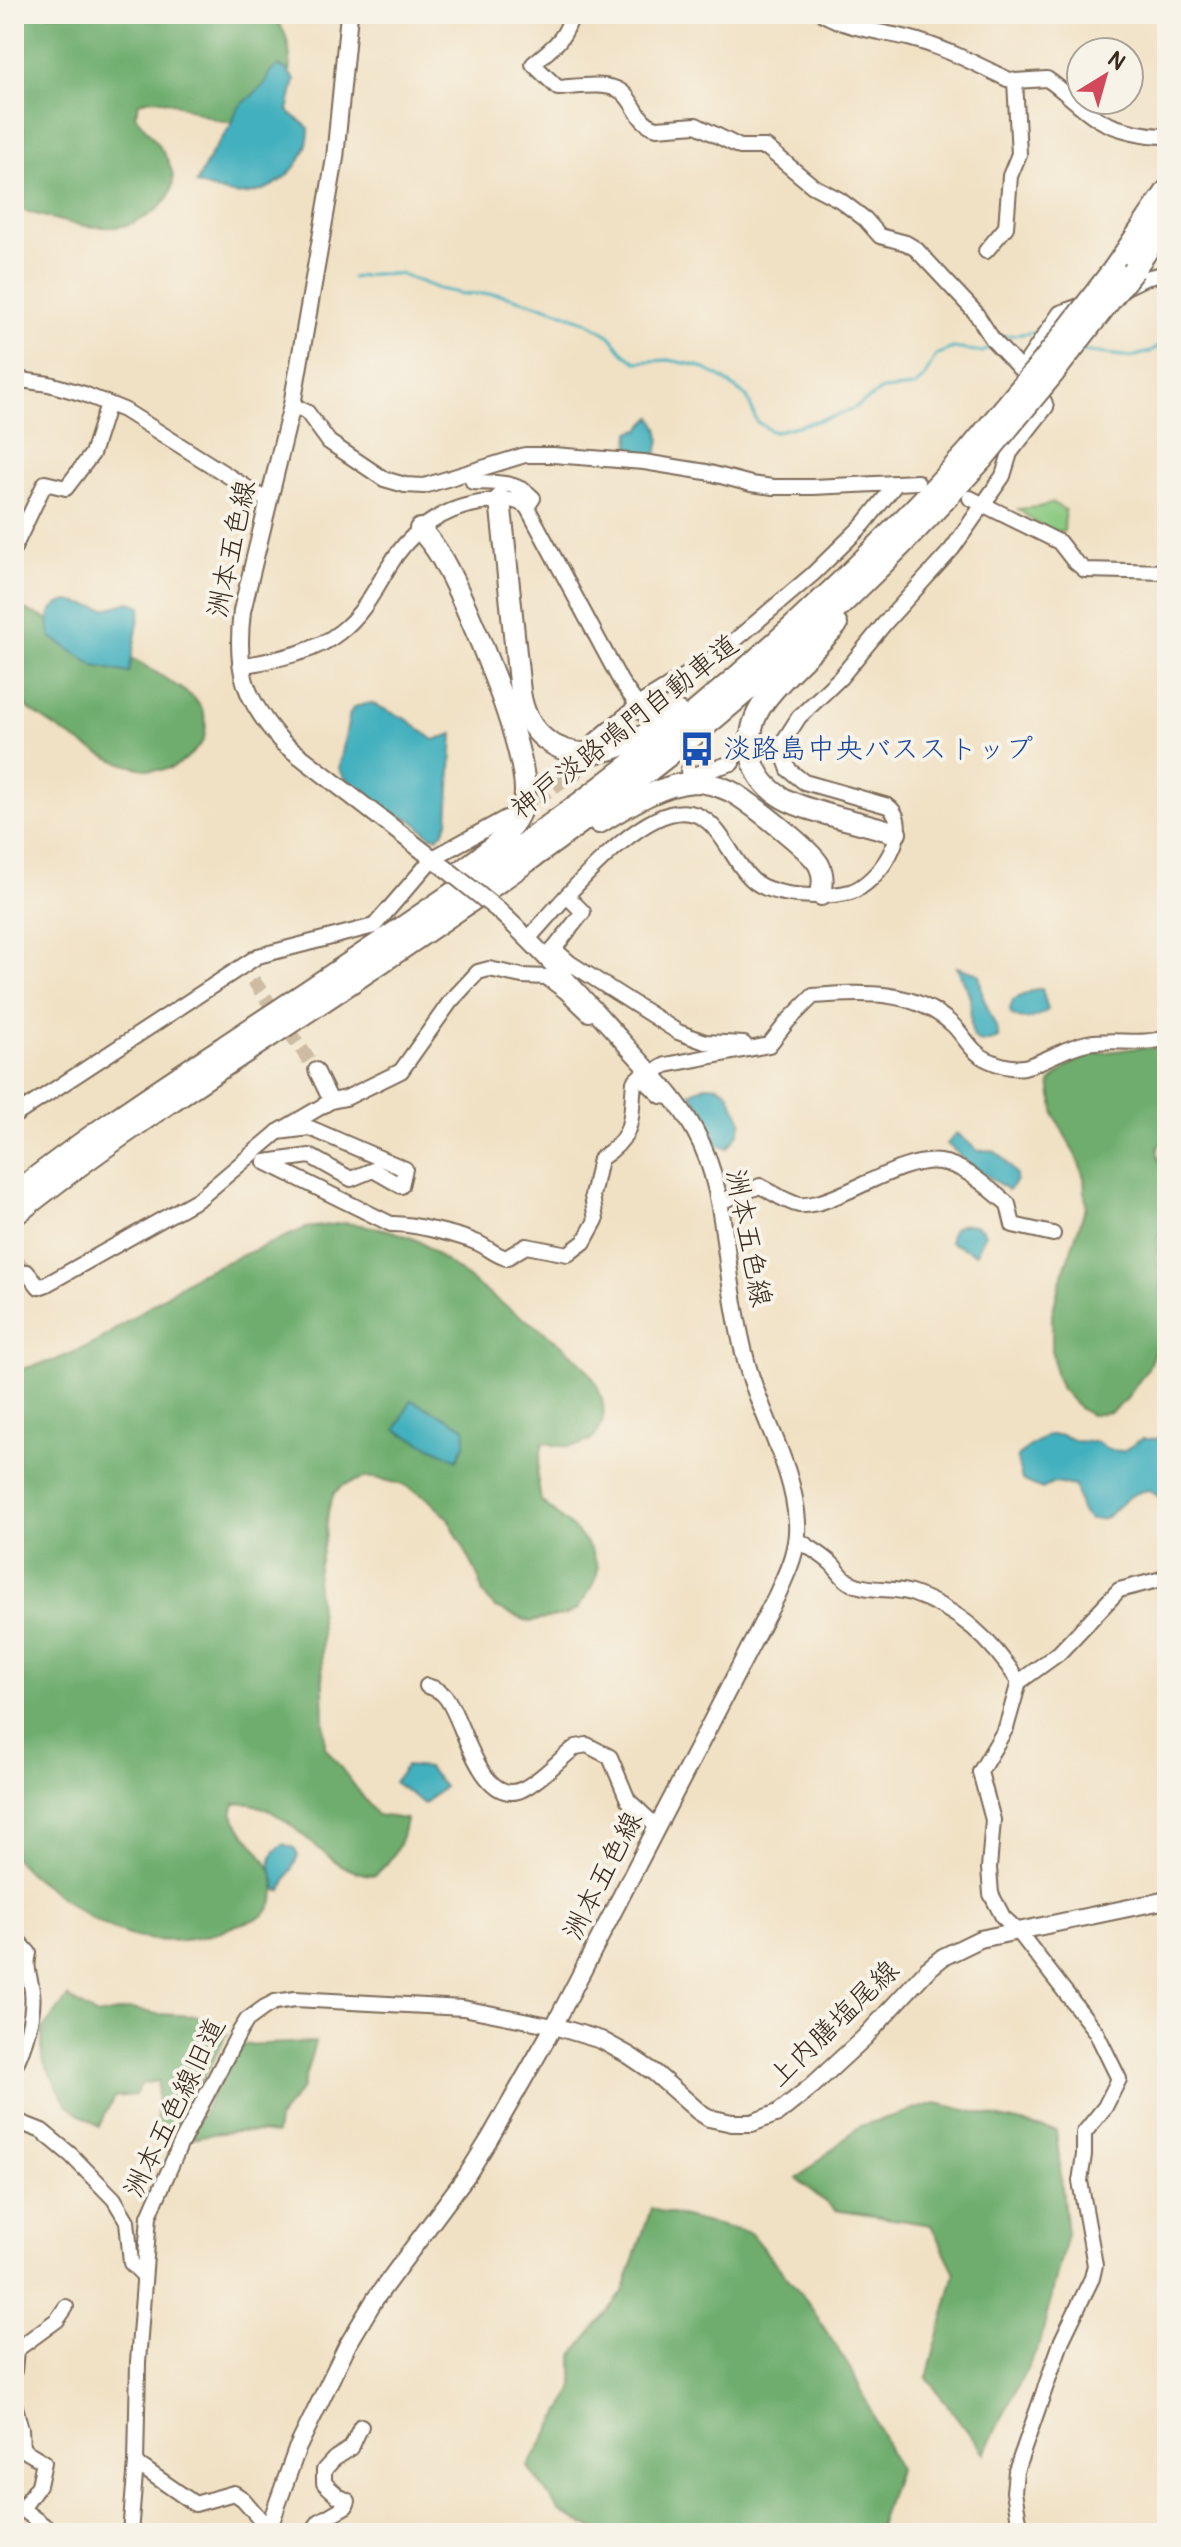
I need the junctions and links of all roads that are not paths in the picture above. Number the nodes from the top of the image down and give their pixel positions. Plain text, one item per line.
1 (349, 14) edge
2 (572, 14) edge
3 (823, 14) edge
4 (1015, 81) junction
5 (1167, 136) edge
6 (1167, 190) edge
7 (1167, 222) edge
8 (986, 251) dead end
9 (1124, 269) junction
10 (1167, 273) edge
11 (14, 379) edge
12 (1044, 401) dead end
13 (108, 404) junction
14 (292, 405) junction
15 (975, 455) junction
16 (470, 472) junction
17 (917, 482) dead end
18 (896, 484) junction
19 (500, 499) junction
20 (976, 500) junction
21 (268, 501) junction
22 (527, 507) junction
23 (931, 516) junction
24 (420, 529) junction
25 (14, 548) edge
26 (859, 566) junction
27 (1167, 572) edge
28 (242, 666) junction
29 (642, 711) junction
30 (595, 741) dead end
31 (580, 761) dead end
32 (732, 763) dead end
33 (688, 771) dead end
34 (571, 775) tunnel mouth
35 (506, 818) tunnel mouth
36 (896, 833) junction
37 (433, 858) junction
38 (821, 895) junction
39 (567, 896) junction
40 (529, 938) junction
41 (550, 953) junction
42 (242, 967) junction
43 (359, 978) junction
44 (253, 980) tunnel mouth
45 (295, 999) junction
46 (598, 1014) junction
47 (1167, 1038) edge
48 (769, 1045) junction
49 (316, 1070) tunnel mouth
50 (651, 1073) junction
51 (671, 1097) junction
52 (331, 1101) junction
53 (14, 1116) edge
54 (278, 1132) junction
55 (14, 1194) edge
56 (720, 1202) junction
57 (14, 1216) edge
58 (1053, 1234) dead end
59 (27, 1272) tunnel mouth
60 (797, 1539) junction
61 (1167, 1572) edge
62 (1019, 1682) junction
63 (427, 1686) dead end
64 (657, 1827) junction
65 (1167, 1900) edge
66 (1018, 1931) junction
67 (20, 1943) dead end
68 (554, 2026) junction
69 (14, 2068) edge
70 (14, 2120) edge
71 (144, 2276) junction
72 (66, 2307) dead end
73 (14, 2371) edge
74 (14, 2403) edge
75 (361, 2426) dead end
76 (136, 2463) junction
77 (264, 2526) edge
78 (54, 2533) edge
79 (130, 2533) edge
80 (311, 2533) edge
81 (1021, 2533) edge

1 - 14 main road, 洲本五色線
2 - 10 street
3 - 4 street
4 - 5 street
4 - 8 street
6 - 9 highway, 神戸淡路鳴門自動車道
7 - 9 highway, 神戸淡路鳴門自動車道
9 - 15 highway, 神戸淡路鳴門自動車道, bridge
11 - 13 street
12 - 20 street
13 - 21 street
13 - 25 street
14 - 16 street
14 - 21 main road, 洲本五色線
15 - 23 highway, 神戸淡路鳴門自動車道
15 - 26 highway, 神戸淡路鳴門自動車道
16 - 18 street
16 - 22 street
17 - 18 street
18 - 29 street
19 - 22 street
19 - 24 street
19 - 26 highway
20 - 27 street
20 - 36 street
21 - 28 main road, 洲本五色線
22 - 29 street
23 - 36 highway
23 - 43 highway, 神戸淡路鳴門自動車道
24 - 28 street
24 - 45 highway
26 - 45 highway, 神戸淡路鳴門自動車道
28 - 37 main road, 洲本五色線
29 - 30 street
31 - 34 street
32 - 33 street
35 - 37 street
36 - 38 street
37 - 40 main road, 洲本五色線, bridge
37 - 42 street
38 - 39 street
38 - 43 highway
39 - 40 street
39 - 41 street
40 - 41 main road, 洲本五色線
41 - 46 main road, 洲本五色線
41 - 48 street
42 - 44 street
42 - 53 street
43 - 57 highway, 神戸淡路鳴門自動車道
45 - 55 highway, 神戸淡路鳴門自動車道
46 - 50 main road, 洲本五色線
46 - 52 street
47 - 48 street
48 - 50 street
49 - 52 street
50 - 51 main road, 洲本五色線
51 - 54 street
51 - 56 main road, 洲本五色線
52 - 54 street
54 - 59 street
56 - 58 street
56 - 60 main road, 洲本五色線
60 - 62 street
60 - 64 main road, 洲本五色線
61 - 62 street
62 - 66 street
63 - 64 street
64 - 68 main road, 洲本五色線
65 - 66 main road, 上内膳塩尾線
66 - 68 main road, 上内膳塩尾線
66 - 81 street
67 - 69 street
68 - 71 street, 洲本五色線旧道
68 - 77 main road, 洲本五色線
70 - 71 street
71 - 76 street, 洲本五色線旧道
72 - 73 street
74 - 78 street
75 - 80 street
76 - 77 street
76 - 79 street, 洲本五色線旧道

